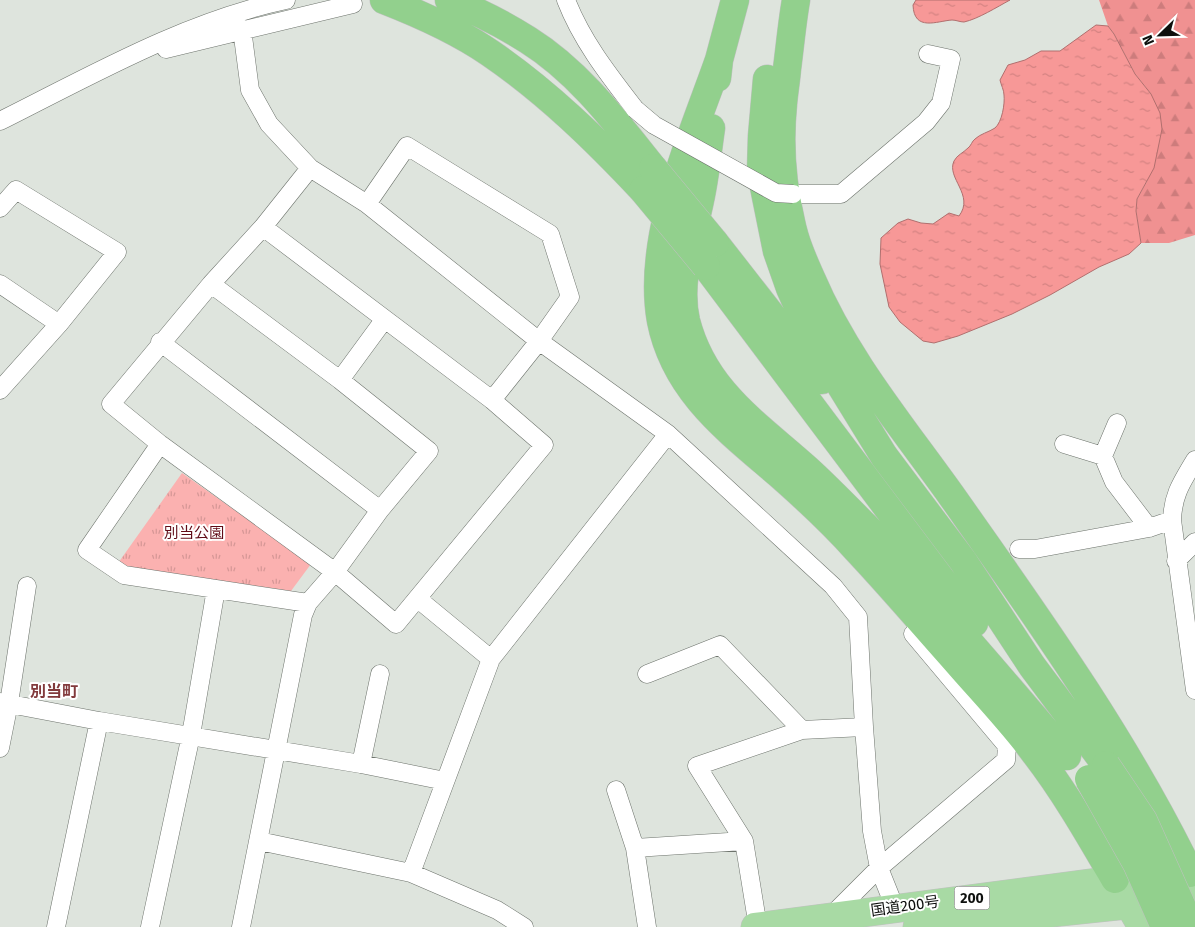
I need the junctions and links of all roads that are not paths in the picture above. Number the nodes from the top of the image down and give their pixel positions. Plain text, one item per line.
1 (286, 0) edge
2 (384, 0) edge
3 (449, 0) edge
4 (566, 0) edge
5 (735, 0) edge
6 (786, 0) edge
7 (796, 0) edge
8 (806, 0) edge
9 (353, 4) dead end
10 (242, 30) junction
11 (928, 54) dead end
12 (122, 60) junction
13 (720, 60) junction
14 (787, 70) junction
15 (0, 121) edge
16 (310, 168) junction
17 (648, 179) junction
18 (366, 204) junction
19 (0, 208) edge
20 (263, 227) junction
21 (710, 254) junction
22 (0, 284) edge
23 (211, 284) junction
24 (384, 320) junction
25 (59, 324) junction
26 (539, 341) junction
27 (160, 342) junction
28 (340, 380) junction
29 (1, 389) edge
30 (492, 400) junction
31 (1117, 423) dead end
32 (668, 434) junction
33 (160, 444) junction
34 (1064, 444) dead end
35 (1103, 456) junction
36 (1195, 460) edge
37 (380, 510) junction
38 (1172, 520) junction
39 (1149, 528) junction
40 (1195, 542) edge
41 (1019, 549) dead end
42 (963, 561) junction
43 (1176, 561) junction
44 (335, 572) junction
45 (27, 586) dead end
46 (216, 589) junction
47 (418, 598) junction
48 (308, 603) junction
49 (913, 634) dead end
50 (1191, 635) edge
51 (491, 659) junction
52 (380, 674) dead end
53 (647, 674) dead end
54 (1195, 690) edge
55 (5, 703) edge
56 (99, 721) junction
57 (864, 727) junction
58 (802, 730) junction
59 (191, 735) junction
60 (0, 748) edge
61 (275, 750) junction
62 (1067, 756) junction
63 (361, 764) junction
64 (1098, 772) junction
65 (445, 781) junction
66 (616, 790) dead end
67 (259, 840) junction
68 (744, 840) junction
69 (635, 848) junction
70 (879, 868) junction
71 (411, 873) junction
72 (1115, 879) junction
73 (1194, 882) edge
74 (1128, 904) junction
75 (895, 908) junction
76 (831, 922) edge
77 (56, 927) edge
78 (150, 927) edge
79 (241, 927) edge
80 (524, 927) edge
81 (647, 927) edge
82 (757, 927) edge
83 (917, 927) edge
84 (1142, 927) edge
85 (1165, 927) edge
86 (1191, 927) edge

1 - 12 street
2 - 17 highway
3 - 17 highway
4 - 11 street, bridge
5 - 13 highway
6 - 42 highway
7 - 14 highway
8 - 14 highway
9 - 10 street
10 - 12 street
10 - 16 street
12 - 15 street
13 - 62 highway
13 - 72 highway
14 - 73 highway
16 - 18 street
16 - 20 street
17 - 21 highway, bridge
18 - 26 street
18 - 26 street
19 - 25 street
20 - 23 street
20 - 24 street
21 - 42 highway
21 - 62 highway
22 - 25 street
23 - 27 street
23 - 28 street
24 - 28 street
24 - 30 street
25 - 29 street
26 - 30 street
26 - 32 street
27 - 33 street
27 - 37 street
28 - 37 street
30 - 47 street
31 - 35 street
32 - 51 street
32 - 57 street
33 - 44 street
33 - 46 street
34 - 35 street
35 - 39 street
36 - 38 street
37 - 44 street
38 - 39 street
38 - 43 street
39 - 41 street
40 - 43 street
42 - 64 highway
43 - 50 street
44 - 47 street
44 - 48 street
45 - 55 street
46 - 48 street
46 - 59 street
47 - 51 street
48 - 61 street
49 - 70 street
50 - 54 street
51 - 65 street
52 - 63 street
53 - 58 street
55 - 56 street
55 - 60 street
56 - 59 street
56 - 77 street
57 - 58 street
57 - 70 street
58 - 68 street
59 - 61 street
59 - 78 street
61 - 63 street
61 - 67 street
62 - 64 highway
63 - 65 street
64 - 85 highway, bridge
64 - 86 highway, bridge
65 - 71 street
66 - 69 street
67 - 71 street
67 - 79 street
68 - 69 street
68 - 82 street
69 - 81 street
70 - 75 street
70 - 76 street
71 - 80 street
72 - 73 highway, 国道200号 / 200
72 - 74 highway
72 - 75 highway, 国道200号 / 200
73 - 74 highway, 国道200号 / 200
74 - 83 highway, 国道200号 / 200
74 - 84 highway
75 - 76 highway, 国道200号 / 200
76 - 82 highway, 国道200号 / 200

